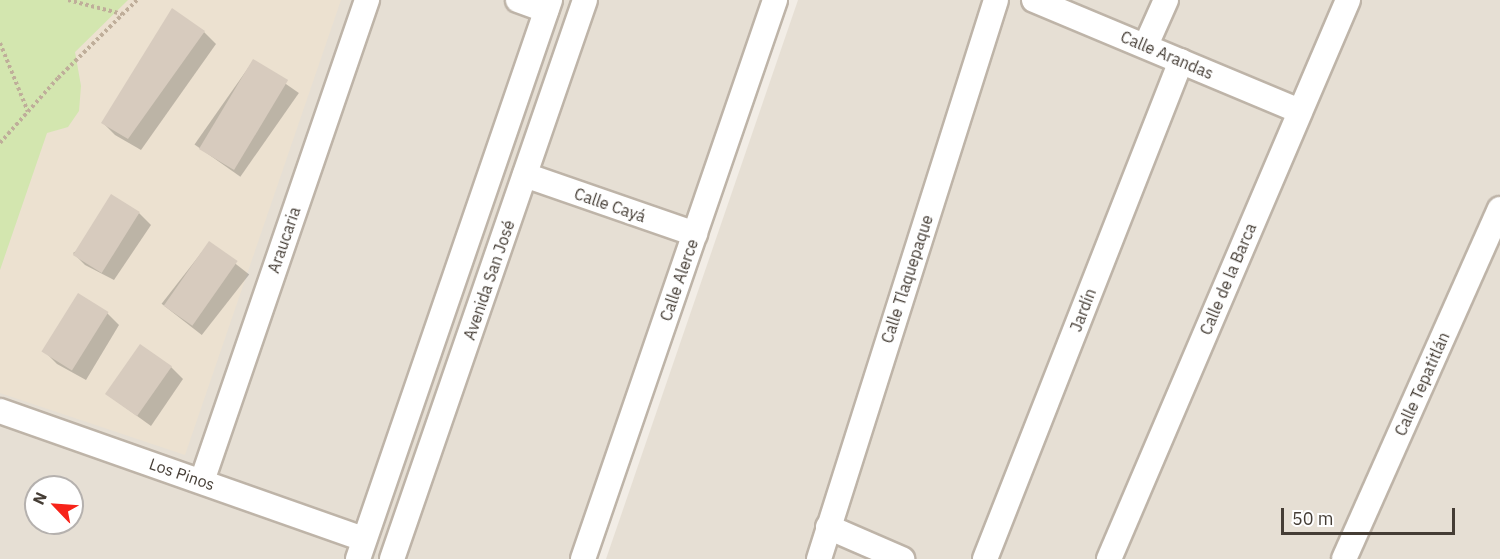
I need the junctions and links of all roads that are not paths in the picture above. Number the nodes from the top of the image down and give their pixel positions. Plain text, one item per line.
1 (367, 0) edge
2 (518, 0) edge
3 (585, 0) edge
4 (775, 0) edge
5 (996, 0) edge
6 (1034, 0) edge
7 (1166, 0) edge
8 (1348, 0) edge
9 (548, 5) edge
10 (1146, 45) junction
11 (1181, 61) junction
12 (1300, 111) junction
13 (525, 175) junction
14 (1497, 223) edge
15 (695, 234) junction
16 (0, 411) edge
17 (202, 481) junction
18 (828, 528) junction
19 (361, 549) edge
20 (1114, 558) edge
21 (392, 559) edge
22 (584, 559) edge
23 (819, 559) edge
24 (902, 559) edge
25 (985, 559) edge
26 (1344, 559) edge

1 - 17 street, Araucaria
2 - 9 street
3 - 13 street, Avenida San José
4 - 15 street, Calle Alerce
5 - 18 street, Calle Tlaquepaque
6 - 10 street, Calle Arandas
7 - 10 street
8 - 12 street, Calle de la Barca
9 - 19 street, Avenida San José
10 - 11 street, Calle Arandas
11 - 12 street, Calle Arandas
11 - 25 street, Jardín
12 - 20 street, Calle de la Barca
13 - 15 street, Calle Cayá
13 - 21 street, Avenida San José
14 - 26 street, Calle Tepatitlán
15 - 22 street, Calle Alerce
16 - 17 street, Los Pinos
17 - 19 street, Los Pinos
18 - 23 street, Calle Tlaquepaque
18 - 24 street

